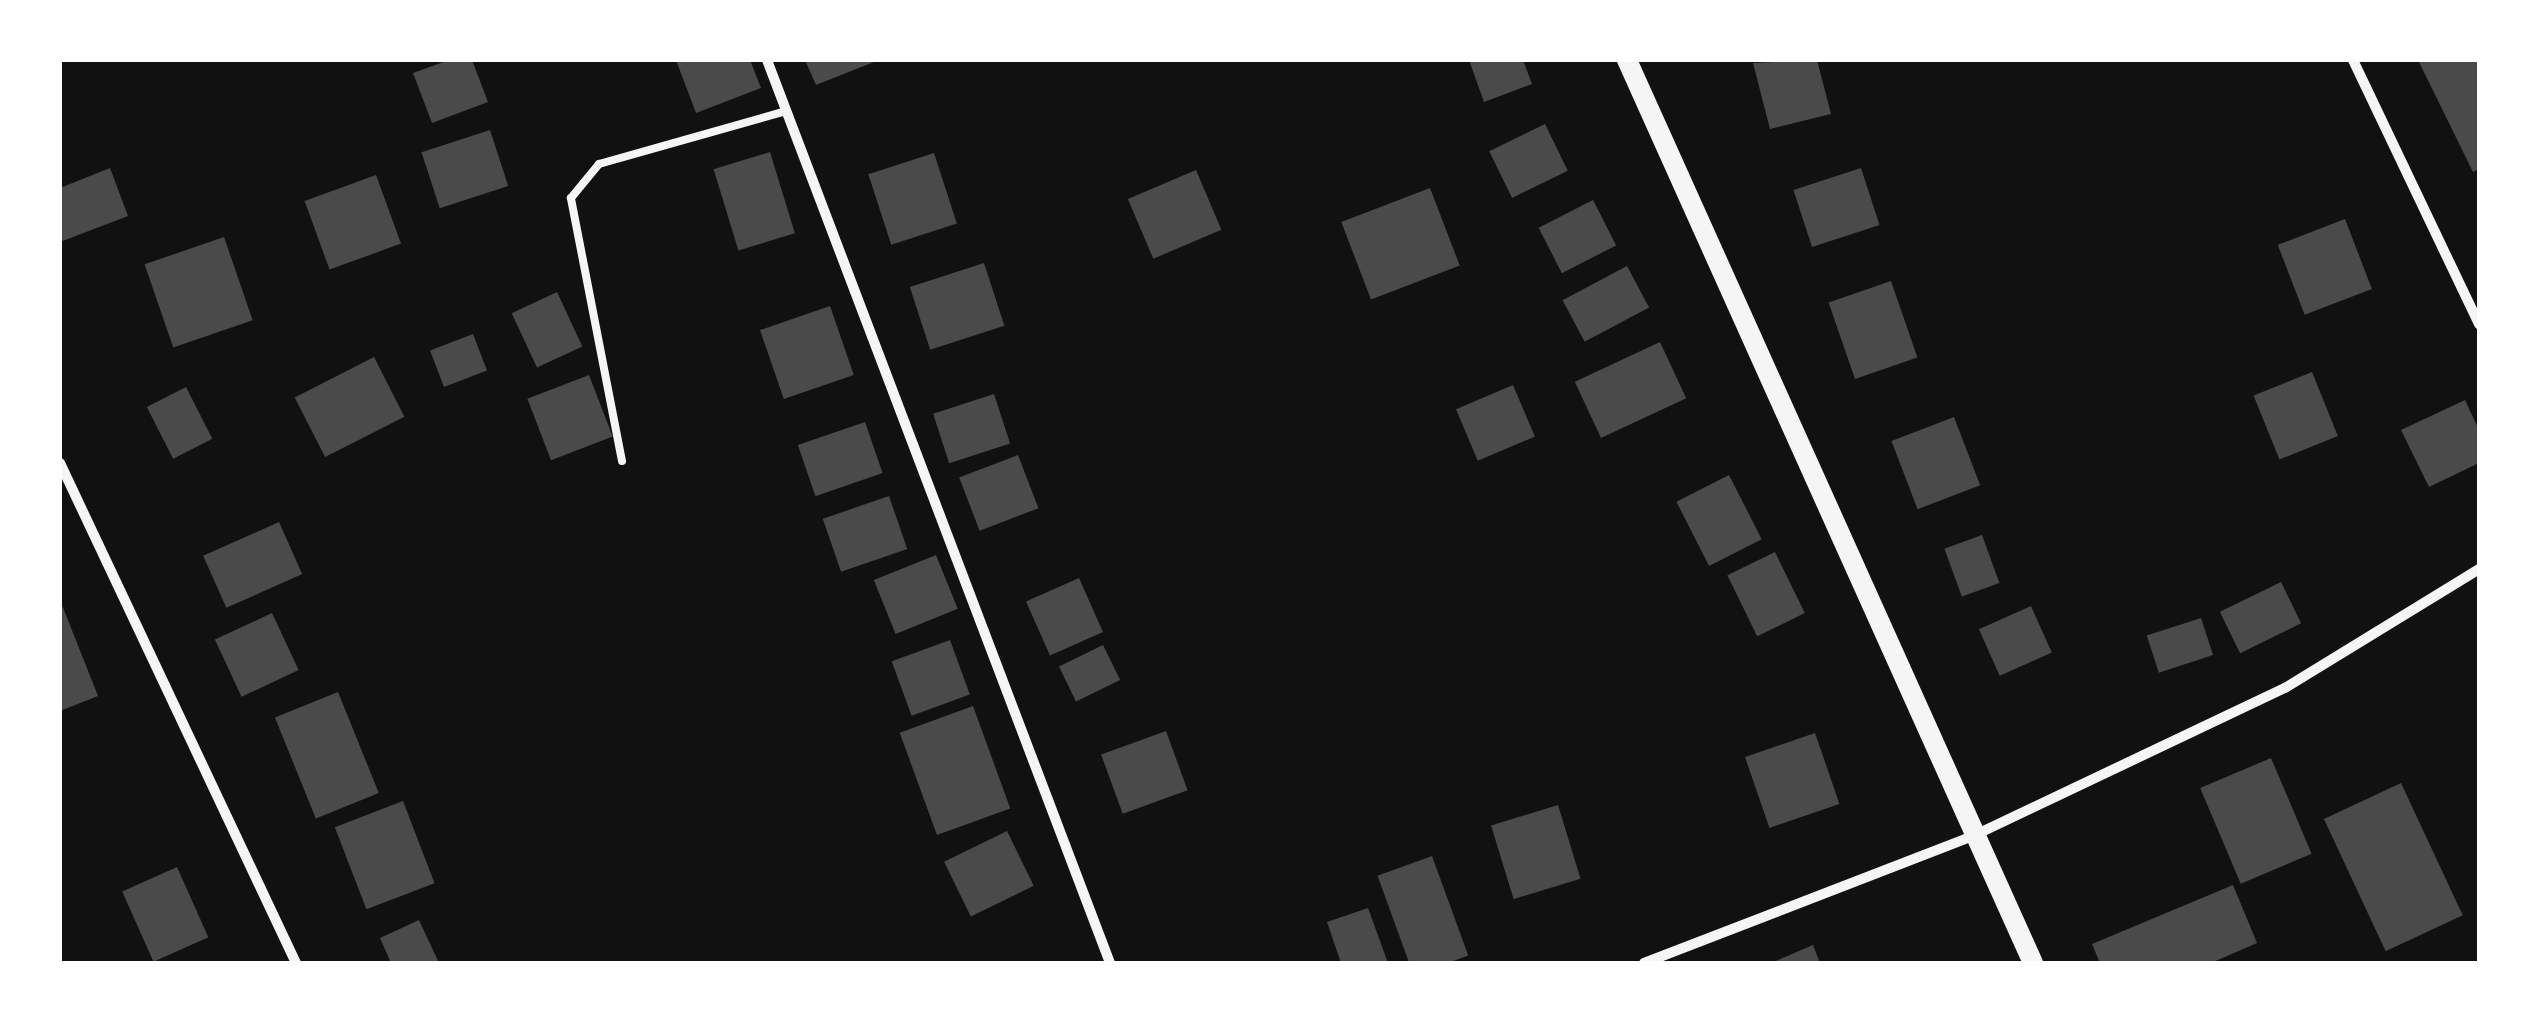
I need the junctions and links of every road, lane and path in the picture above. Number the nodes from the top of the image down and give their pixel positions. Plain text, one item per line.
1 (766, 60) edge
2 (1626, 60) edge
3 (2353, 60) edge
4 (786, 110) junction
5 (2479, 324) edge
6 (622, 460) dead end
7 (60, 463) edge
8 (2479, 569) edge
9 (1973, 836) junction
10 (296, 963) edge
11 (1110, 963) edge
12 (1644, 963) edge
13 (2033, 963) edge

1 - 4 street
2 - 9 main road
3 - 5 street
4 - 6 lane
4 - 11 street
7 - 10 street
8 - 9 street
9 - 12 street
9 - 13 main road

